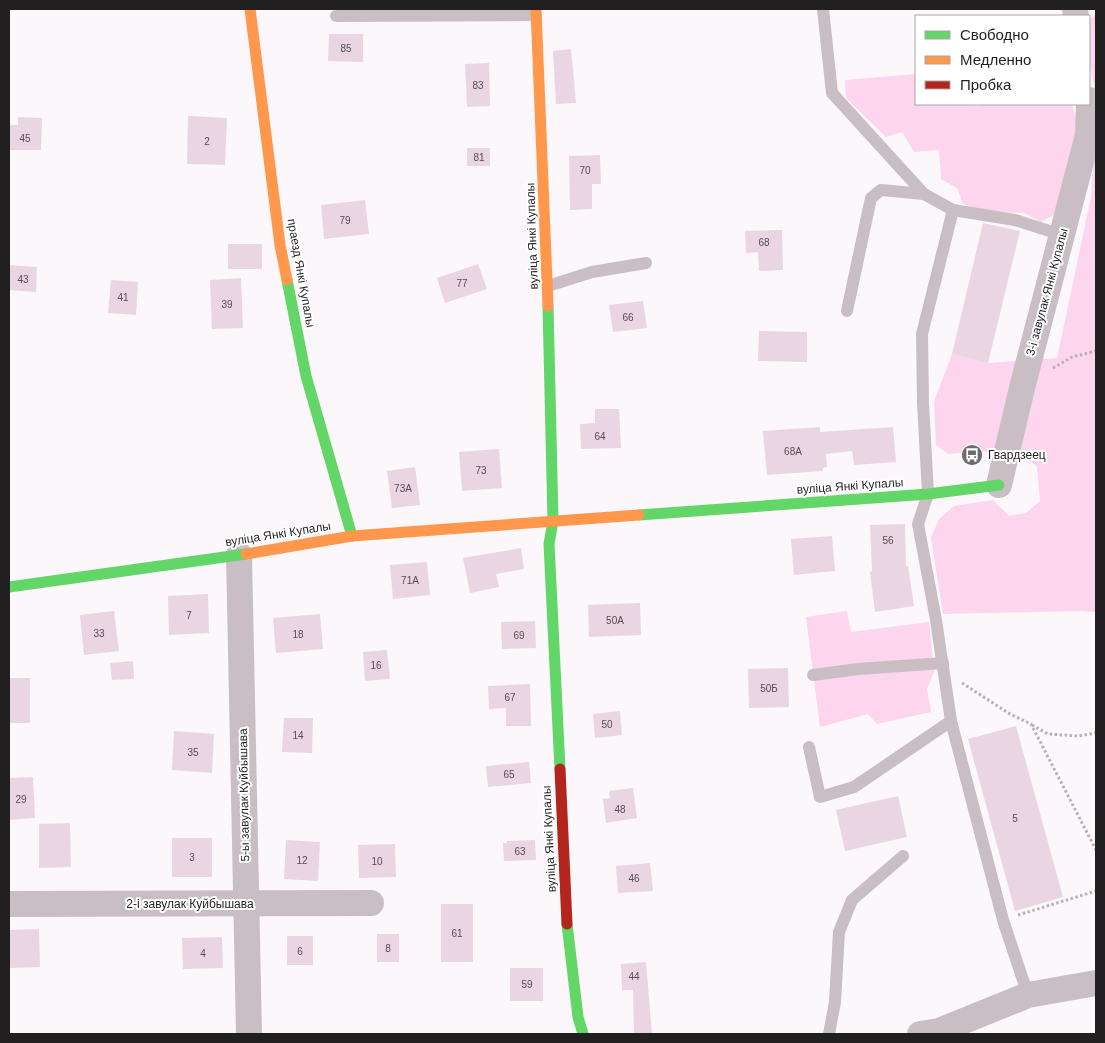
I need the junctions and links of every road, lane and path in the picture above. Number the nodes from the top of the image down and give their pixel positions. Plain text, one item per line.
1 (250, 9) edge
2 (823, 9) edge
3 (536, 12) edge
4 (336, 16) dead end
5 (1089, 105) edge
6 (924, 194) junction
7 (953, 210) junction
8 (1062, 235) junction
9 (646, 263) dead end
10 (548, 286) junction
11 (847, 311) dead end
12 (1096, 351) edge
13 (1023, 384) junction
14 (999, 484) joint
15 (928, 494) junction
16 (553, 521) junction
17 (352, 536) junction
18 (239, 555) junction
19 (9, 587) edge
20 (943, 667) junction
21 (813, 675) dead end
22 (950, 721) junction
23 (1031, 724) junction
24 (1096, 733) edge
25 (809, 748) dead end
26 (1096, 850) edge
27 (903, 856) dead end
28 (1096, 891) edge
29 (371, 902) dead end
30 (9, 904) edge
31 (247, 904) junction
32 (1003, 920) junction
33 (1096, 983) edge
34 (1028, 995) junction
35 (933, 1033) edge
36 (249, 1034) edge
37 (583, 1034) edge
38 (829, 1034) edge

1 - 17 street, праезд Янкі Купалы
2 - 6 lane
3 - 4 lane
3 - 10 street, вуліца Янкі Купалы
5 - 8 street, 3-і завулак Янкі Купалы
6 - 7 lane
6 - 11 lane
7 - 8 lane
7 - 15 lane
8 - 13 street, 3-і завулак Янкі Купалы
9 - 10 lane
10 - 16 street, вуліца Янкі Купалы
12 - 13 path
13 - 14 street, 3-і завулак Янкі Купалы
14 - 15 street, вуліца Янкі Купалы
15 - 16 street, вуліца Янкі Купалы
15 - 20 lane
16 - 17 street, вуліца Янкі Купалы
16 - 37 street, вуліца Янкі Купалы
17 - 18 street, вуліца Янкі Купалы
18 - 19 street, вуліца Янкі Купалы
18 - 31 street, 5-ы завулак Куйбышава
20 - 21 lane
20 - 22 lane
20 - 23 path
22 - 25 lane
22 - 32 lane
23 - 24 path
23 - 26 path
27 - 38 lane
28 - 32 path
29 - 31 street, 2-і завулак Куйбышава
30 - 31 street, 2-і завулак Куйбышава
31 - 36 street, 5-ы завулак Куйбышава
32 - 34 lane
33 - 34 street
34 - 35 street

